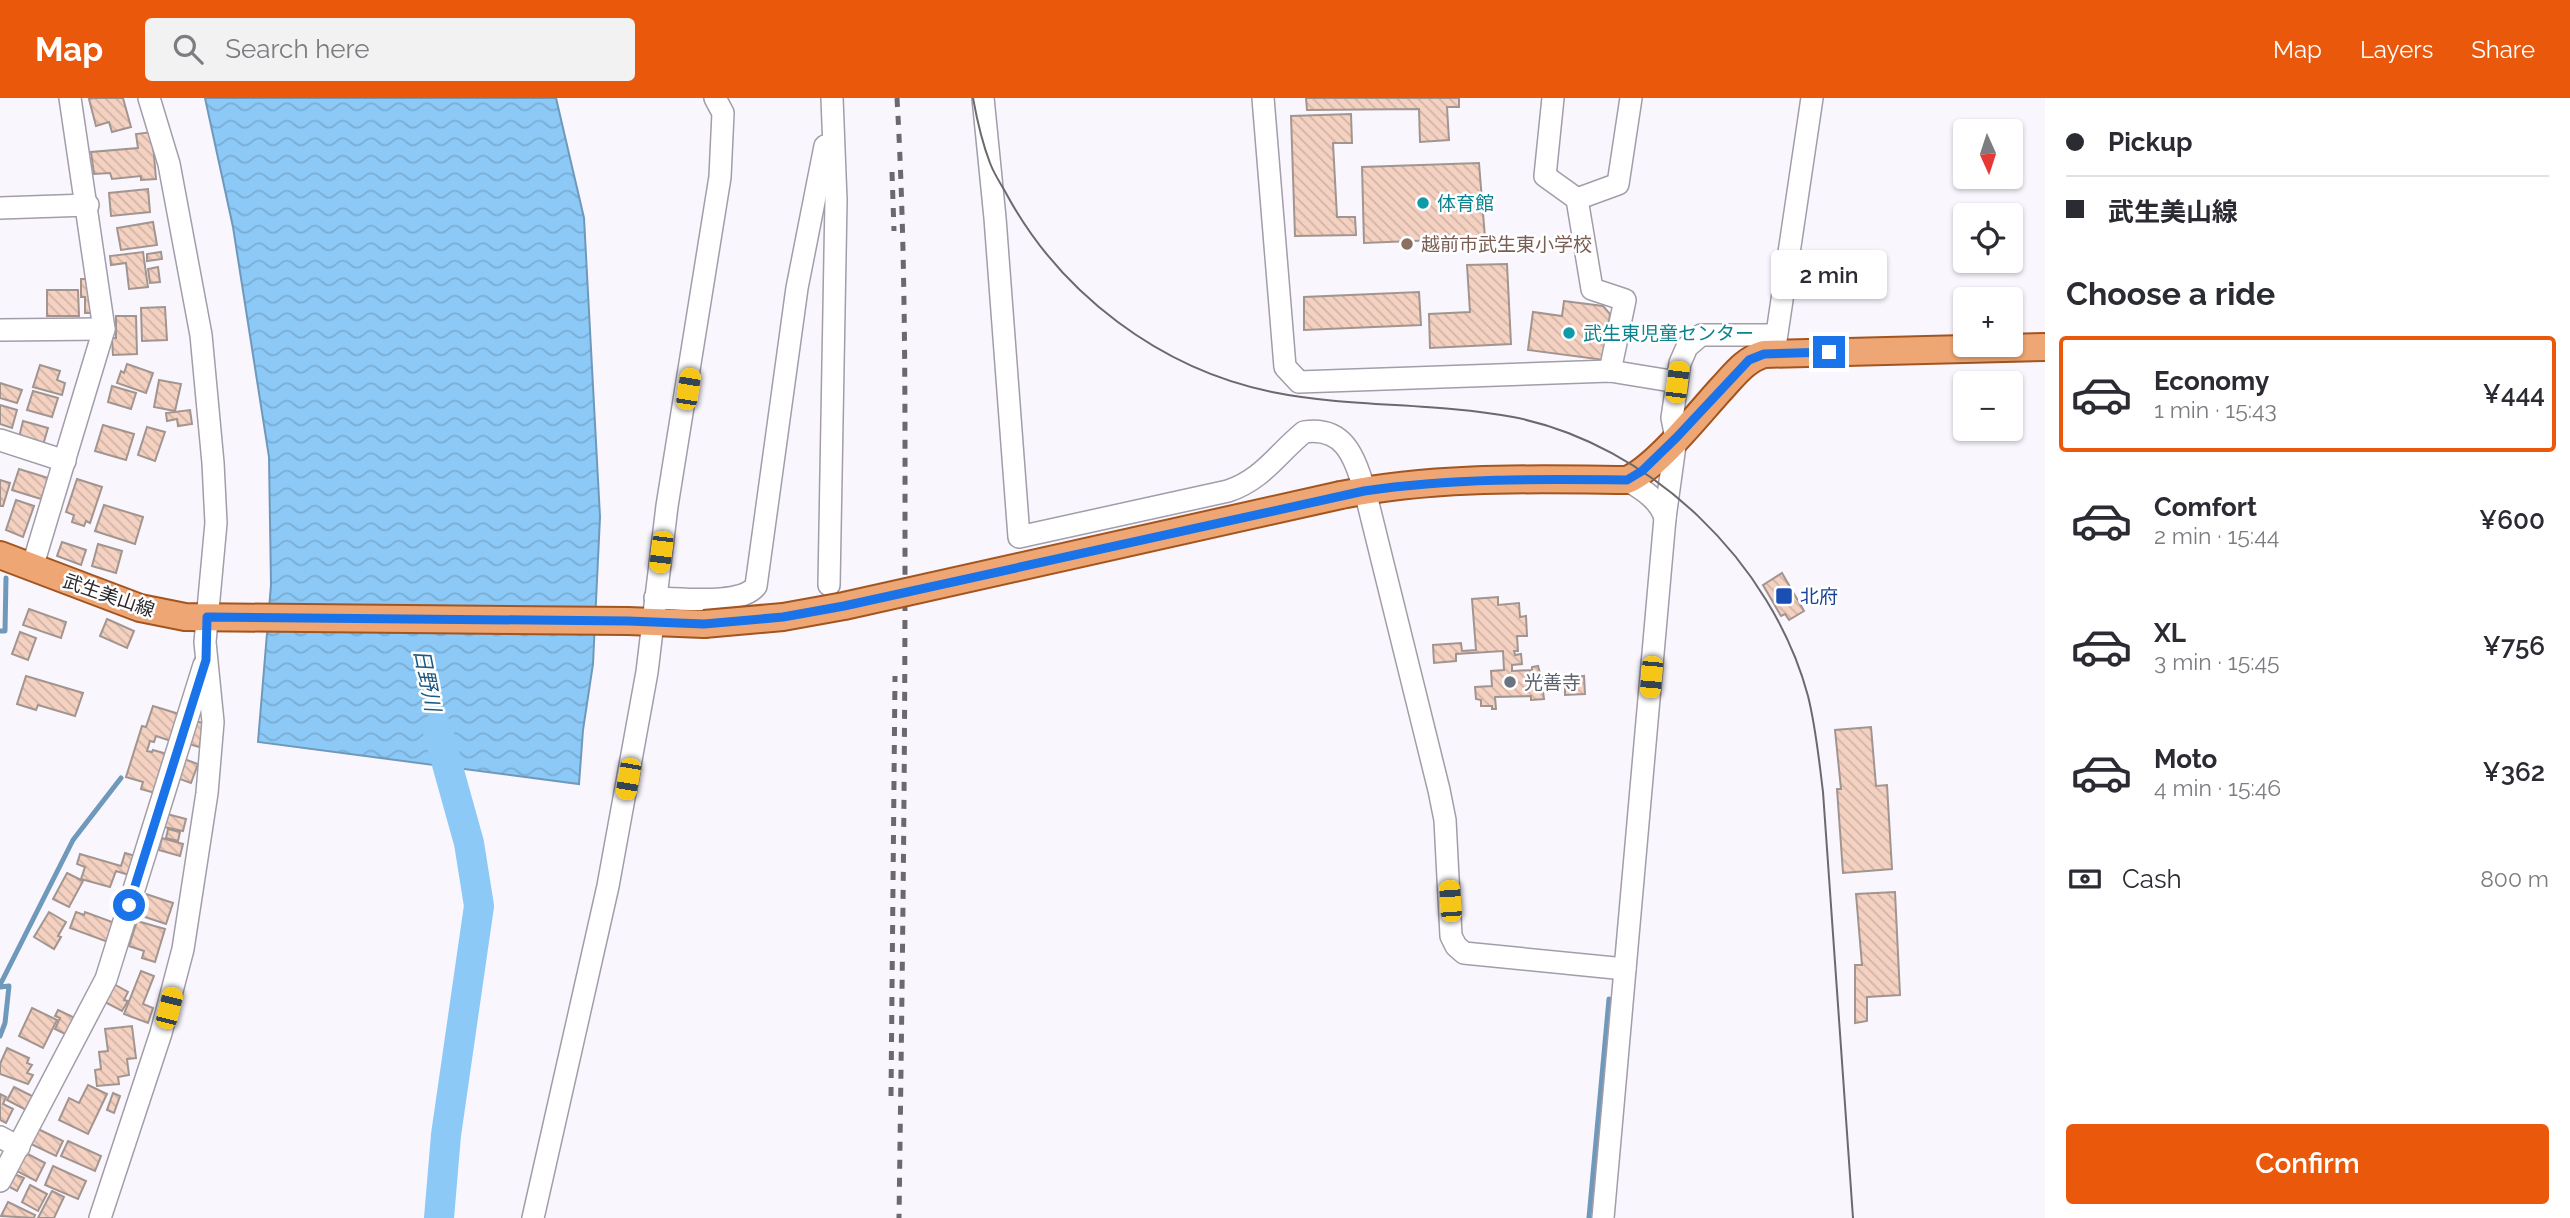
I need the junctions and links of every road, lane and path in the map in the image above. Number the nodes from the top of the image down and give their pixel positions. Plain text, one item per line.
1 (70, 98) edge
2 (149, 98) edge
3 (715, 98) edge
4 (832, 98) edge
5 (983, 98) edge
6 (1263, 98) edge
7 (1553, 98) edge
8 (1631, 98) edge
9 (1812, 98) edge
10 (833, 146) junction
11 (1577, 199) junction
12 (88, 205) junction
13 (0, 208) edge
14 (104, 329) junction
15 (0, 330) edge
16 (1775, 344) junction
17 (2045, 346) edge
18 (1610, 371) junction
19 (1677, 382) junction
20 (1676, 438) junction
21 (0, 440) edge
22 (832, 445) junction
23 (65, 461) junction
24 (847, 463) dead end
25 (1627, 480) junction
26 (1353, 493) junction
27 (1665, 518) junction
28 (0, 555) edge
29 (32, 568) junction
30 (829, 585) dead end
31 (646, 613) junction
32 (207, 617) junction
33 (206, 660) junction
34 (1625, 970) junction
35 (9, 1142) edge
36 (0, 1181) edge
37 (100, 1218) edge
38 (533, 1218) edge
39 (1603, 1218) edge

1 - 12 street
2 - 32 street
3 - 31 street
4 - 10 street
5 - 26 street
6 - 18 street
7 - 11 street
8 - 11 street
9 - 16 street
10 - 22 street
10 - 31 street
11 - 18 street
12 - 13 street
12 - 14 street
14 - 15 street
14 - 23 street
16 - 17 main road
16 - 19 street
16 - 20 main road
18 - 19 street
19 - 20 street
20 - 25 main road
20 - 27 street
21 - 23 street
22 - 24 street
22 - 30 street
23 - 29 street
25 - 26 main road, 武生美山線
25 - 27 street
26 - 31 main road, 武生美山線, bridge
26 - 34 street
27 - 34 street
28 - 29 main road, 武生美山線
29 - 32 main road, 武生美山線
31 - 32 main road, 武生美山線
31 - 38 street
32 - 33 street
33 - 35 street
33 - 37 street
34 - 39 street
35 - 36 street

